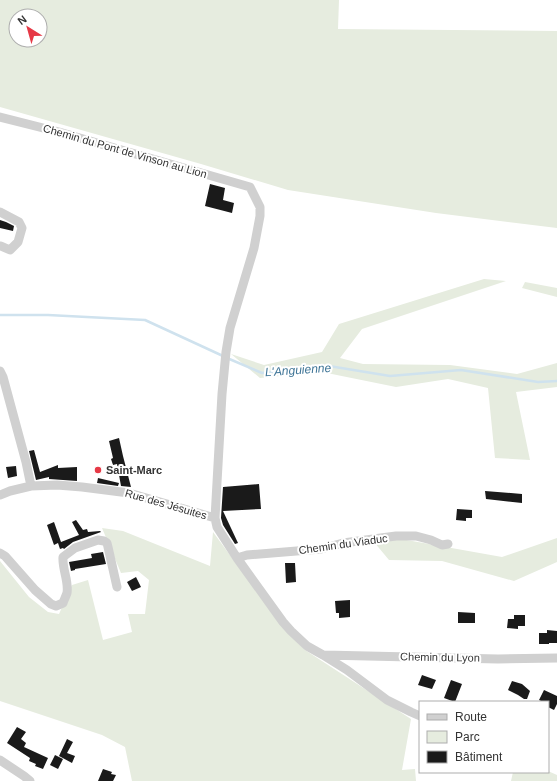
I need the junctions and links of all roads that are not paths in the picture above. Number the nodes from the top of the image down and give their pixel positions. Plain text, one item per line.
1 (0, 117) edge
2 (0, 212) edge
3 (1, 246) dead end
4 (0, 371) edge
5 (31, 486) junction
6 (0, 495) edge
7 (215, 518) junction
8 (448, 544) dead end
9 (0, 553) edge
10 (237, 558) junction
11 (117, 587) dead end
12 (323, 655) junction
13 (557, 658) edge
14 (419, 716) edge
15 (0, 760) edge
16 (30, 781) edge

1 - 7 street, Chemin du Pont de Vinson au Lion
2 - 3 street
4 - 5 street
5 - 6 street, Rue des Jésuites
5 - 7 street, Rue des Jésuites
7 - 10 street
8 - 10 street, Chemin du Viaduc
9 - 11 street
10 - 12 street
12 - 13 street, Chemin du Lyon
12 - 14 street
15 - 16 street

